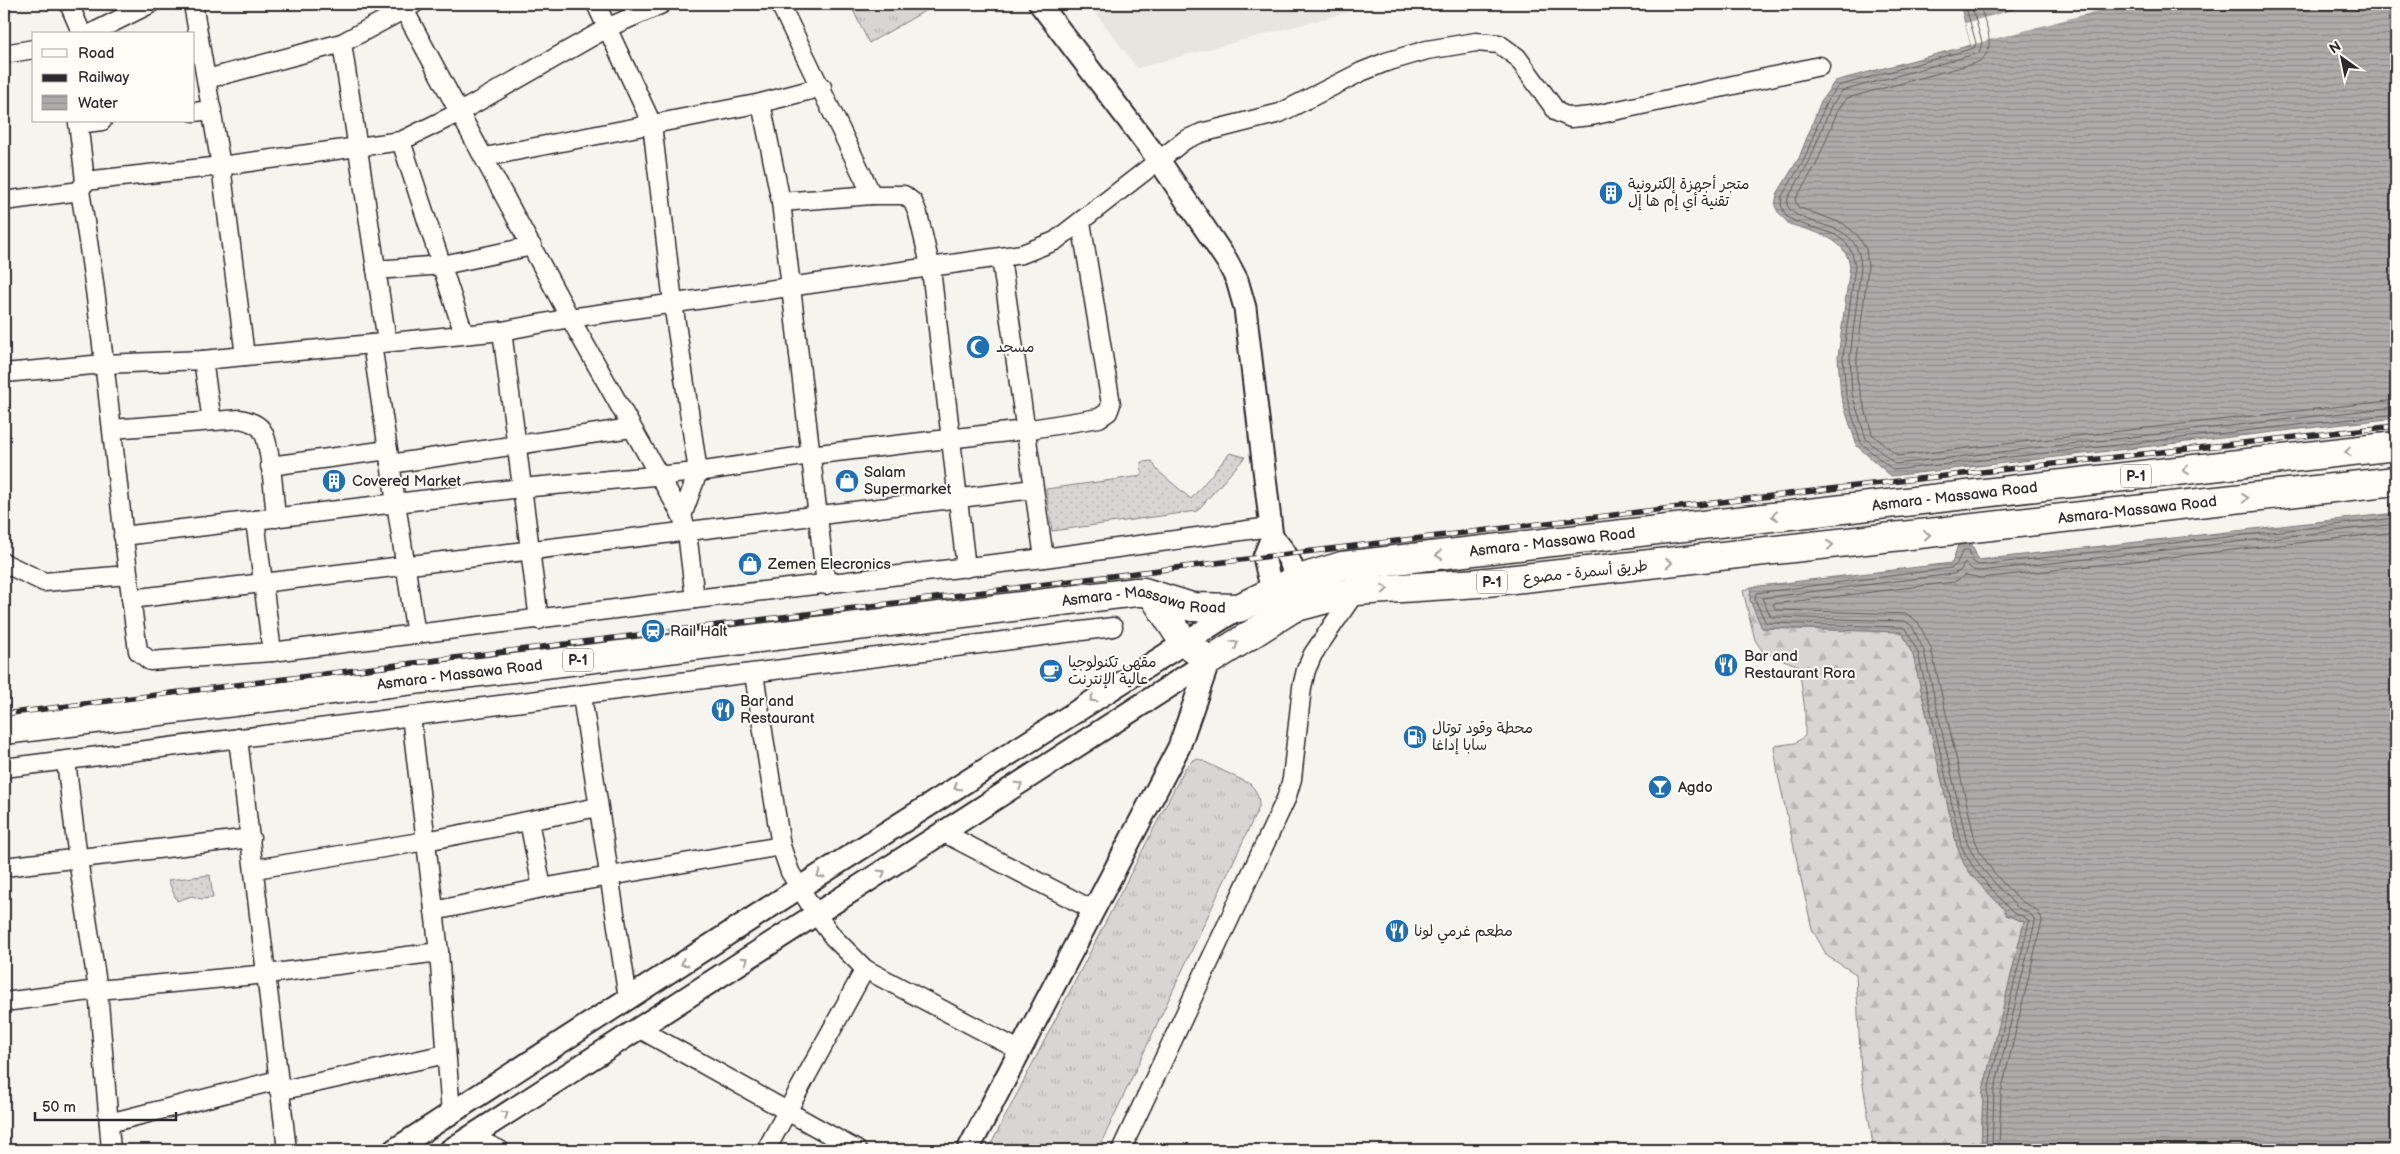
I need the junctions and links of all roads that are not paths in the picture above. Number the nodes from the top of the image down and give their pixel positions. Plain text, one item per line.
1 (69, 4) edge
2 (150, 4) edge
3 (194, 4) edge
4 (596, 4) edge
5 (662, 4) edge
6 (780, 4) edge
7 (1040, 4) edge
8 (406, 6) edge
9 (609, 27) junction
10 (81, 32) edge
11 (94, 32) edge
12 (342, 43) junction
13 (32, 49) edge
14 (4, 54) edge
15 (1820, 66) dead end
16 (207, 79) junction
17 (822, 87) junction
18 (761, 102) junction
19 (212, 110) junction
20 (195, 112) edge
21 (458, 113) junction
22 (78, 122) edge
23 (652, 124) junction
24 (401, 141) junction
25 (359, 146) junction
26 (485, 157) junction
27 (1158, 159) junction
28 (221, 166) junction
29 (83, 186) junction
30 (872, 195) junction
31 (4, 201) edge
32 (781, 202) junction
33 (1081, 222) junction
34 (532, 246) junction
35 (1001, 258) junction
36 (443, 265) junction
37 (931, 268) junction
38 (376, 270) junction
39 (791, 286) junction
40 (673, 303) junction
41 (570, 318) junction
42 (502, 332) junction
43 (464, 334) junction
44 (380, 343) junction
45 (244, 356) junction
46 (203, 360) junction
47 (104, 364) junction
48 (4, 373) edge
49 (212, 421) junction
50 (631, 428) junction
51 (112, 429) junction
52 (1025, 430) junction
53 (951, 438) junction
54 (515, 444) junction
55 (2396, 446) edge
56 (810, 455) junction
57 (389, 457) junction
58 (270, 466) junction
59 (698, 472) junction
60 (659, 476) junction
61 (2396, 481) edge
62 (521, 488) junction
63 (1034, 489) junction
64 (957, 499) junction
65 (396, 503) junction
66 (817, 516) junction
67 (276, 518) junction
68 (255, 520) junction
69 (684, 524) junction
70 (1271, 532) junction
71 (123, 536) junction
72 (1878, 540) joint
73 (529, 551) junction
74 (1474, 551) junction
75 (1044, 558) junction
76 (4, 563) edge
77 (405, 566) junction
78 (966, 568) junction
79 (128, 575) junction
80 (263, 582) junction
81 (1478, 583) junction
82 (826, 585) junction
83 (1284, 585) junction
84 (1356, 591) junction
85 (1153, 595) junction
86 (131, 599) junction
87 (695, 599) junction
88 (1238, 608) junction
89 (1293, 608) junction
90 (539, 620) junction
91 (1113, 627) dead end
92 (416, 635) junction
93 (1183, 641) junction
94 (272, 652) junction
95 (1209, 661) junction
96 (754, 674) junction
97 (582, 696) junction
98 (411, 716) junction
99 (4, 730) edge
100 (238, 738) junction
101 (66, 761) junction
102 (4, 768) edge
103 (598, 808) junction
104 (529, 821) junction
105 (944, 833) junction
106 (251, 838) junction
107 (426, 841) junction
108 (780, 846) junction
109 (78, 859) junction
110 (4, 867) edge
111 (255, 869) junction
112 (609, 878) junction
113 (542, 888) junction
114 (799, 888) junction
115 (1093, 910) junction
116 (434, 911) junction
117 (816, 914) junction
118 (439, 952) junction
119 (865, 969) junction
120 (267, 974) junction
121 (98, 990) junction
122 (628, 999) junction
123 (4, 1002) edge
124 (640, 1029) junction
125 (1019, 1050) junction
126 (446, 1054) junction
127 (279, 1086) junction
128 (788, 1112) junction
129 (451, 1114) junction
130 (109, 1123) junction
131 (471, 1137) junction
132 (286, 1148) edge
133 (111, 1150) edge
134 (394, 1150) edge
135 (450, 1150) edge
136 (500, 1150) edge
137 (766, 1150) edge
138 (857, 1150) edge
139 (968, 1150) edge
140 (1122, 1150) edge

1 - 10 street
2 - 11 street
3 - 16 street
4 - 9 street
5 - 9 street
6 - 17 street
7 - 27 street
8 - 12 street
8 - 21 street
9 - 21 street
9 - 23 street
12 - 16 street
12 - 25 street
13 - 14 street
15 - 27 street
16 - 19 street
17 - 18 street
17 - 30 street
18 - 23 street
18 - 32 street
19 - 20 street
19 - 28 street
21 - 24 street
21 - 26 street
22 - 29 street
23 - 26 street
23 - 40 street
24 - 25 street
24 - 36 street
25 - 28 street
25 - 38 street
26 - 34 street
27 - 33 street
27 - 70 street
28 - 29 street
28 - 45 street
29 - 31 street
29 - 47 street
30 - 32 street
30 - 37 street
32 - 39 street
33 - 35 street
33 - 52 street
34 - 36 street
34 - 41 street
35 - 37 street
35 - 52 street
36 - 38 street
36 - 43 street
37 - 39 street
37 - 53 street
38 - 44 street
39 - 40 street
39 - 56 street
40 - 41 street
40 - 59 street
41 - 42 street
41 - 50 street
42 - 43 street
42 - 54 street
43 - 44 street
44 - 45 street
44 - 57 street
45 - 46 street
46 - 47 street
46 - 49 street
47 - 48 street
47 - 51 street
49 - 51 street
49 - 58 street
50 - 54 street
50 - 60 street
51 - 71 street
52 - 53 street
52 - 63 street
53 - 56 street
53 - 64 street
54 - 57 street
54 - 62 street
55 -> 74 highway, Asmara - Massawa Road / P-1
56 - 59 street
56 - 66 street
57 - 58 street
57 - 65 street
58 - 67 street
59 - 60 street
59 - 69 street
60 - 62 street
60 - 69 street
72 -> 61 highway, Asmara-Massawa Road / P-1
62 - 65 street
62 - 73 street
63 - 64 street
63 - 75 street
64 - 66 street
64 - 78 street
65 - 67 street
65 - 77 street
66 - 69 street
66 - 82 street
67 - 68 street
68 - 71 street
68 - 80 street
69 - 73 street
69 - 87 street
70 - 75 street
70 - 83 street
71 - 79 street
81 -> 72 highway, طريق أسمرة - مصوع / P-1
73 - 77 street
73 - 90 street
74 - 81 highway
74 -> 83 highway, Asmara - Massawa Road / P-1
75 - 78 street
76 - 79 street
77 - 80 street
77 - 92 street
78 - 82 street
79 - 86 street
80 - 86 street
80 - 94 street
84 -> 81 highway, طريق أسمرة - مصوع / P-1
82 - 87 street
83 - 88 highway, Asmara - Massawa Road / P-1
83 - 89 street
84 - 89 highway, طريق أسمرة - مصوع / P-1
84 - 140 street
85 - 88 highway, Asmara - Massawa Road / P-1
85 - 93 highway
85 - 99 highway, Asmara - Massawa Road / P-1
86 - 94 street
87 - 90 street
88 - 93 street
95 -> 89 highway, طريق أسمرة - مصوع / P-1
90 - 92 street
91 - 96 street
92 - 94 street
93 - 95 highway
93 -> 114 street
105 -> 95 street
95 - 115 street
96 - 97 street
96 - 108 street
97 - 98 street
97 - 103 street
98 - 100 street
98 - 107 street
100 - 101 street
100 - 106 street
101 - 102 street
101 - 109 street
103 - 104 street
103 - 112 street
104 - 107 street
104 - 113 street
105 - 115 street
117 -> 105 street
106 - 109 street
106 - 111 street
107 - 111 street
107 - 116 street
108 - 112 street
108 - 114 street
109 - 110 street
109 - 121 street
111 - 120 street
112 - 113 street
112 - 122 street
113 - 116 street
114 - 117 street
114 -> 122 street
115 - 125 street
116 - 118 street
117 - 119 street
124 -> 117 street
118 - 120 street
118 - 126 street
119 - 125 street
119 - 128 street
120 - 121 street
120 - 127 street
121 - 123 street
121 - 130 street
122 - 129 street
124 - 128 street
131 -> 124 street
125 - 139 street
126 - 127 street
126 - 129 street
127 - 130 street
127 - 132 street
128 - 137 street
128 - 138 street
129 - 134 street
130 - 133 street
131 - 135 street
131 - 136 street

